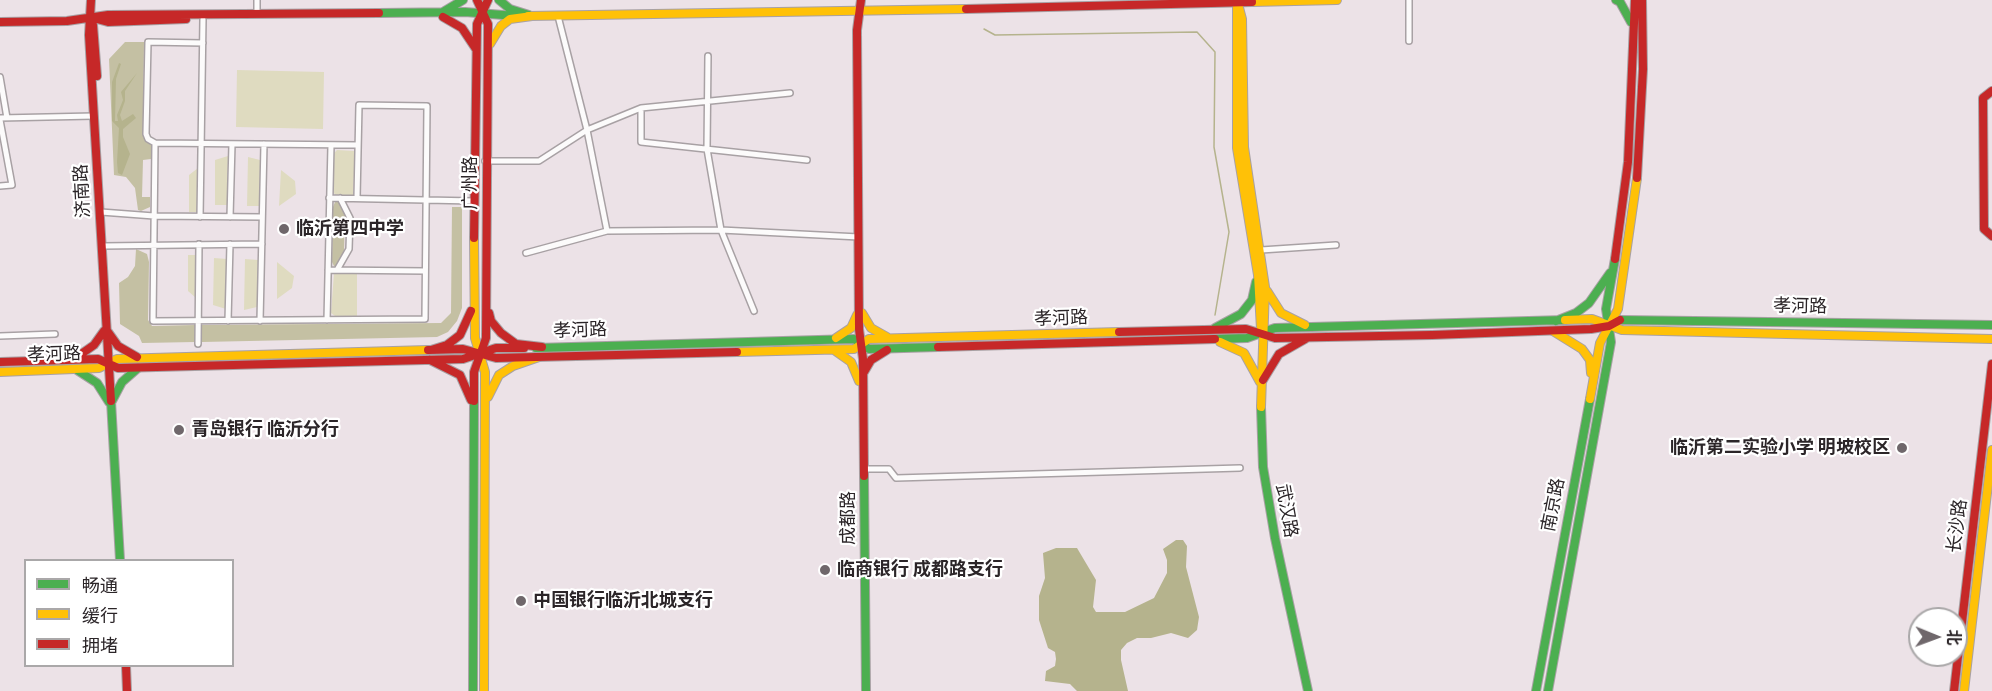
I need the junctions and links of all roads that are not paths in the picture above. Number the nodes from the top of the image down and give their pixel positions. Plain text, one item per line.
1 (90, 0) edge
2 (257, 0) edge
3 (463, 0) edge
4 (477, 0) edge
5 (488, 0) edge
6 (499, 0) edge
7 (859, 0) edge
8 (1337, 0) edge
9 (1410, 0) edge
10 (1616, 0) edge
11 (1635, 0) edge
12 (1642, 0) edge
13 (1237, 1) edge
14 (859, 11) junction
15 (257, 14) junction
16 (482, 14) junction
17 (443, 15) junction
18 (532, 16) junction
19 (558, 16) junction
20 (92, 17) junction
21 (0, 18) edge
22 (203, 19) junction
23 (0, 22) edge
24 (1633, 25) junction
25 (1409, 41) dead end
26 (202, 43) junction
27 (488, 47) junction
28 (476, 50) junction
29 (708, 56) dead end
30 (0, 77) edge
31 (1992, 91) edge
32 (790, 93) dead end
33 (708, 101) junction
34 (641, 108) junction
35 (94, 116) junction
36 (2, 119) edge
37 (587, 130) junction
38 (155, 143) junction
39 (201, 143) junction
40 (232, 144) junction
41 (264, 144) junction
42 (331, 145) junction
43 (358, 145) junction
44 (707, 149) junction
45 (485, 160) junction
46 (807, 160) dead end
47 (0, 186) edge
48 (329, 198) junction
49 (340, 198) junction
50 (357, 198) junction
51 (426, 200) junction
52 (474, 201) junction
53 (101, 212) junction
54 (154, 216) junction
55 (200, 217) junction
56 (230, 217) junction
57 (262, 217) junction
58 (721, 230) junction
59 (607, 231) junction
60 (1992, 236) edge
61 (859, 237) junction
62 (153, 244) junction
63 (199, 244) junction
64 (230, 244) junction
65 (262, 244) junction
66 (103, 246) junction
67 (1336, 246) dead end
68 (1260, 250) junction
69 (526, 253) dead end
70 (1613, 266) junction
71 (328, 270) junction
72 (337, 270) junction
73 (425, 271) junction
74 (1258, 274) junction
75 (1265, 287) junction
76 (474, 300) junction
77 (486, 300) junction
78 (754, 311) dead end
79 (861, 311) junction
80 (327, 320) junction
81 (198, 321) junction
82 (228, 321) junction
83 (260, 321) junction
84 (1556, 321) junction
85 (1992, 325) edge
86 (1609, 326) junction
87 (1312, 328) junction
88 (1211, 330) junction
89 (106, 331) junction
90 (1553, 331) junction
91 (56, 334) dead end
92 (1262, 334) junction
93 (0, 336) edge
94 (1309, 338) junction
95 (891, 339) junction
96 (1992, 339) edge
97 (833, 340) junction
98 (1213, 340) junction
99 (198, 344) dead end
100 (861, 344) junction
101 (542, 347) junction
102 (890, 348) junction
103 (833, 349) junction
104 (431, 350) junction
105 (480, 354) junction
106 (539, 357) junction
107 (138, 358) junction
108 (73, 360) junction
109 (430, 360) junction
110 (0, 362) edge
111 (108, 363) junction
112 (1992, 364) edge
113 (138, 368) junction
114 (76, 369) junction
115 (0, 372) edge
116 (861, 377) junction
117 (1593, 382) junction
118 (1261, 384) junction
119 (110, 402) junction
120 (473, 409) junction
121 (485, 409) junction
122 (1992, 450) edge
123 (864, 468) junction
124 (1240, 468) dead end
125 (118, 559) edge
126 (472, 665) junction
127 (121, 667) edge
128 (126, 667) edge
129 (484, 667) junction
130 (123, 691) edge
131 (128, 691) edge
132 (466, 691) edge
133 (473, 691) edge
134 (484, 691) edge
135 (489, 691) edge
136 (863, 691) edge
137 (1308, 691) edge
138 (1536, 691) edge
139 (1548, 691) edge
140 (1954, 691) edge
141 (1964, 691) edge

1 - 20 main road, 济南路
2 - 15 street
3 - 17 main road
4 - 16 main road, 广州路
5 - 16 main road, 广州路
6 - 18 main road
7 - 14 main road, 成都路
8 - 13 main road
9 - 25 street
10 - 24 main road
11 - 24 main road, 南京路
12 - 86 main road, 南京路
13 - 14 main road
13 - 68 main road, 武汉路
13 - 74 main road, 武汉路
14 - 19 main road
14 - 61 main road, 成都路
14 - 79 main road, 成都路
15 - 17 main road
15 - 20 main road
16 - 17 main road
16 - 18 main road
16 - 27 main road, 广州路
16 - 28 main road, 广州路
17 - 22 main road
17 - 28 main road
18 - 19 main road
18 - 27 main road
19 - 37 street
20 - 21 main road
20 - 22 main road
20 - 23 main road
20 - 35 main road, 济南路
20 - 53 main road, 济南路
22 - 26 street
24 - 70 main road, 南京路
26 - 38 street
26 - 39 street
27 - 45 main road, 广州路
28 - 52 main road, 广州路
29 - 33 street
30 - 36 street
31 - 60 main road
32 - 33 street
33 - 34 street
33 - 44 street
34 - 37 street
34 - 44 street
35 - 36 street
35 - 89 main road, 济南路
36 - 47 street
37 - 45 street
37 - 59 street
38 - 39 street
38 - 54 street
39 - 40 street
39 - 55 street
40 - 41 street
40 - 56 street
41 - 42 street
41 - 57 street
42 - 43 street
42 - 48 street
43 - 50 street
43 - 51 street
44 - 46 street
44 - 58 street
45 - 77 main road, 广州路
48 - 49 street
48 - 71 street
49 - 50 street
49 - 72 street
50 - 51 street
51 - 52 street
51 - 73 street
52 - 76 main road, 广州路
53 - 54 street
53 - 66 main road, 济南路
54 - 55 street
54 - 62 street
55 - 56 street
56 - 57 street
57 - 65 street
58 - 59 street
58 - 61 street
58 - 78 street
59 - 69 street
61 - 79 main road, 成都路
62 - 63 street
62 - 66 street
62 - 81 street
63 - 64 street
63 - 81 street
64 - 65 street
64 - 82 street
65 - 83 street
66 - 89 main road, 济南路
67 - 68 street
68 - 75 main road, 武汉路
70 - 84 main road
70 - 86 main road, 南京路
71 - 72 street
71 - 80 street
72 - 73 street
73 - 80 street
74 - 88 main road
74 - 92 main road, 武汉路
75 - 87 main road
75 - 92 main road, 武汉路
76 - 104 main road
76 - 105 main road, 广州路
77 - 101 main road
77 - 105 main road, 广州路
79 - 95 main road
79 - 97 main road
79 - 100 main road, 成都路
80 - 83 street
81 - 82 street
81 - 99 street
82 - 83 street
84 - 86 main road, 孝河路
84 - 87 main road, 孝河路
85 - 86 main road, 孝河路
86 - 90 main road, 孝河路
86 - 96 main road, 孝河路
86 - 117 main road, 南京路
86 - 139 main road, 南京路
87 - 92 main road, 孝河路
88 - 92 main road, 孝河路
88 - 95 main road, 孝河路
89 - 107 main road
89 - 108 main road
89 - 111 main road, 济南路
90 - 94 main road, 孝河路
90 - 117 main road
91 - 93 street
92 - 94 main road, 孝河路
92 - 98 main road, 孝河路
92 - 118 main road, 武汉路
94 - 118 main road
95 - 100 main road, 孝河路
97 - 100 main road, 孝河路
97 - 101 main road, 孝河路
98 - 102 main road, 孝河路
98 - 118 main road
100 - 102 main road, 孝河路
100 - 103 main road, 孝河路
100 - 116 main road, 成都路
101 - 105 main road, 孝河路
102 - 116 main road
103 - 106 main road, 孝河路
103 - 116 main road
104 - 105 main road, 孝河路
104 - 107 main road, 孝河路
105 - 106 main road, 孝河路
105 - 109 main road, 孝河路
105 - 120 main road, 广州路
105 - 121 main road, 广州路
106 - 121 main road
107 - 111 main road, 孝河路
108 - 110 main road, 孝河路
108 - 111 main road, 孝河路
109 - 113 main road, 孝河路
109 - 120 main road
111 - 113 main road, 孝河路
111 - 114 main road, 孝河路
111 - 119 main road, 济南路
112 - 140 main road, 长沙路
113 - 119 main road
114 - 115 main road, 孝河路
114 - 119 main road
116 - 123 main road, 成都路
116 - 136 main road, 成都路
117 - 138 main road, 南京路
118 - 137 main road, 武汉路
119 - 125 main road, 济南路
120 - 126 main road, 广州路
121 - 129 main road, 广州路
122 - 141 main road, 长沙路
123 - 124 street
123 - 136 main road, 成都路
126 - 132 main road
126 - 133 main road, 广州路
127 - 130 main road
128 - 131 main road
129 - 134 main road, 广州路
129 - 135 main road

